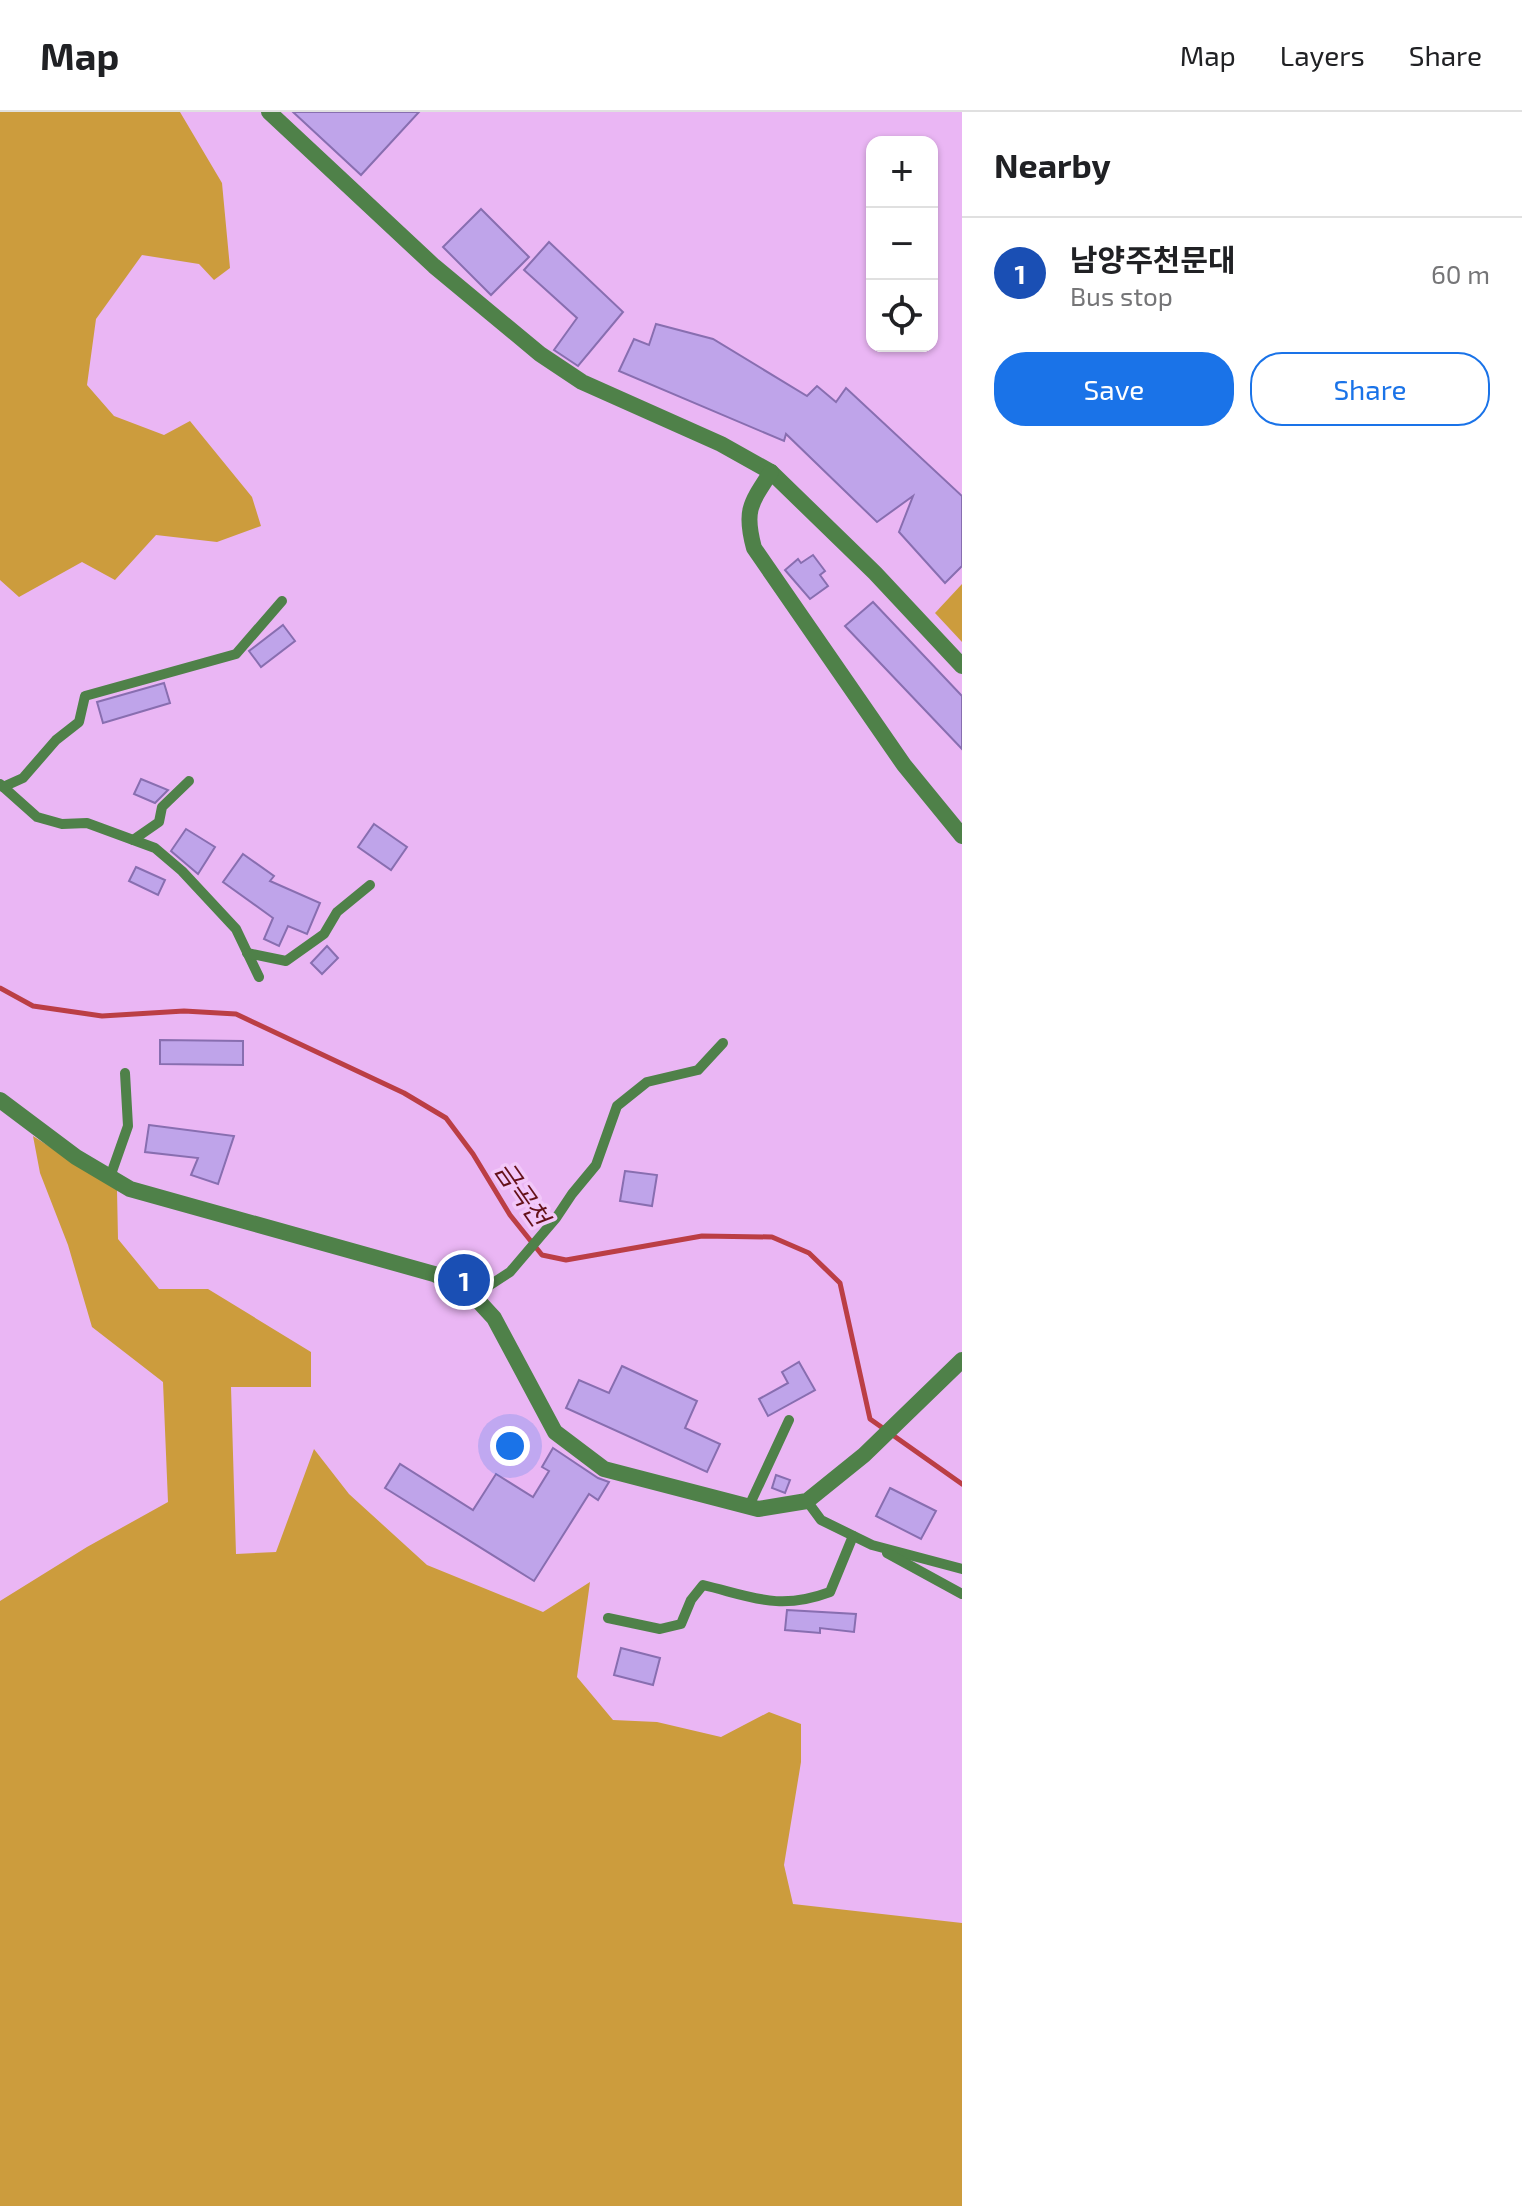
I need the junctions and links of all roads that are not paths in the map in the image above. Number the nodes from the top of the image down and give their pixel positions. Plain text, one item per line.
1 (269, 112) edge
2 (771, 472) junction
3 (788, 489) junction
4 (752, 500) junction
5 (282, 601) dead end
6 (962, 666) edge
7 (189, 781) dead end
8 (1, 786) edge
9 (962, 836) edge
10 (133, 840) junction
11 (370, 885) dead end
12 (247, 953) junction
13 (259, 977) dead end
14 (723, 1043) dead end
15 (125, 1073) dead end
16 (0, 1100) edge
17 (110, 1177) junction
18 (473, 1296) junction
19 (962, 1360) edge
20 (789, 1420) dead end
21 (807, 1501) junction
22 (749, 1506) junction
23 (853, 1536) junction
24 (872, 1545) junction
25 (962, 1569) edge
26 (962, 1594) edge
27 (608, 1618) dead end

1 - 2 street
2 - 3 street
2 - 4 street
3 - 4 lane
3 - 6 street
4 - 9 street
5 - 8 lane
7 - 10 lane
8 - 10 lane
10 - 12 lane
11 - 12 lane
12 - 13 lane
14 - 18 lane
15 - 17 lane
16 - 17 street
17 - 18 street
18 - 22 street
19 - 21 street
20 - 22 lane
21 - 22 street
21 - 23 lane
23 - 24 lane
23 - 27 lane
24 - 25 lane
24 - 26 lane

